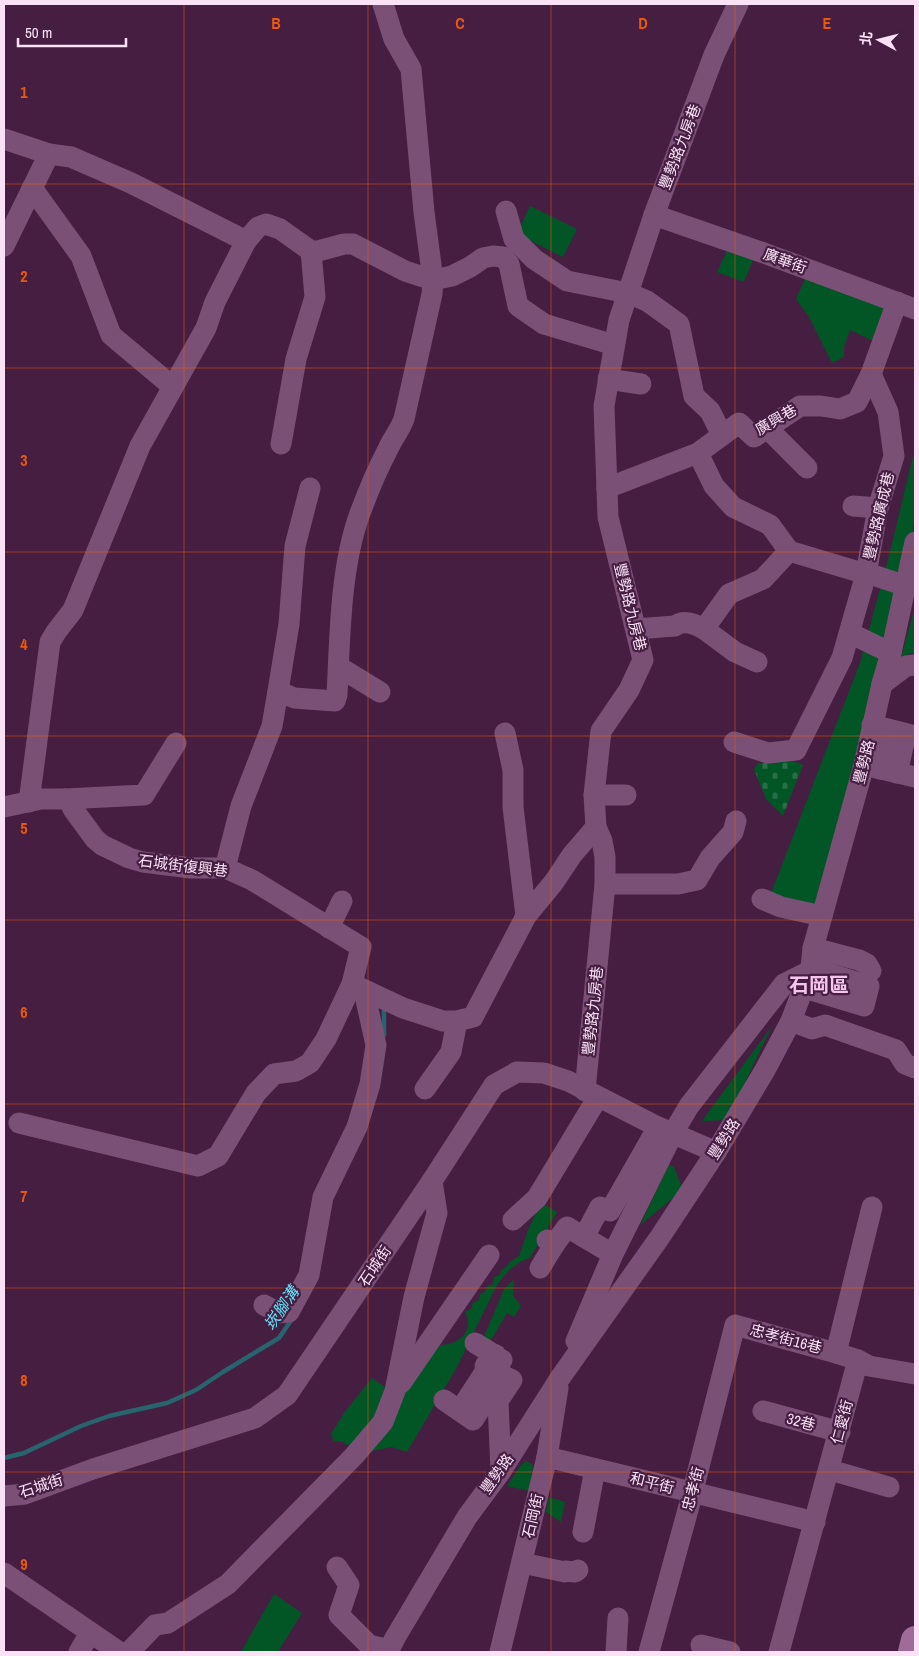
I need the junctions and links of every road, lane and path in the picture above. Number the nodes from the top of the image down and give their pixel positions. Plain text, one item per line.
1 (383, 4) edge
2 (738, 4) edge
3 (4, 139) edge
4 (49, 154) junction
5 (32, 188) junction
6 (506, 211) dead end
7 (654, 215) junction
8 (246, 241) junction
9 (4, 246) edge
10 (311, 251) junction
11 (433, 280) junction
12 (628, 293) junction
13 (906, 305) edge
14 (614, 344) junction
15 (871, 374) junction
16 (608, 379) junction
17 (641, 384) dead end
18 (173, 387) junction
19 (767, 428) junction
20 (722, 435) junction
21 (281, 444) dead end
22 (698, 453) junction
23 (807, 468) dead end
24 (310, 488) dead end
25 (607, 488) junction
26 (853, 506) dead end
27 (878, 508) junction
28 (789, 551) junction
29 (914, 552) edge
30 (870, 574) junction
31 (906, 586) junction
32 (636, 629) junction
33 (704, 629) junction
34 (856, 632) junction
35 (891, 653) junction
36 (757, 662) dead end
37 (915, 665) edge
38 (339, 667) junction
39 (882, 684) junction
40 (278, 692) junction
41 (380, 692) dead end
42 (897, 731) edge
43 (505, 733) dead end
44 (734, 742) dead end
45 (176, 743) dead end
46 (915, 756) edge
47 (899, 773) edge
48 (594, 795) junction
49 (626, 795) dead end
50 (65, 799) junction
51 (29, 802) junction
52 (4, 807) edge
53 (736, 821) dead end
54 (596, 826) junction
55 (225, 868) junction
56 (605, 884) junction
57 (762, 898) dead end
58 (342, 902) dead end
59 (526, 916) junction
60 (822, 916) junction
61 (330, 928) junction
62 (809, 969) junction
63 (358, 988) junction
64 (458, 1021) junction
65 (791, 1021) junction
66 (915, 1068) edge
67 (425, 1089) dead end
68 (591, 1094) junction
69 (19, 1122) dead end
70 (665, 1130) junction
71 (716, 1152) junction
72 (432, 1181) junction
73 (872, 1207) dead end
74 (513, 1220) dead end
75 (489, 1254) dead end
76 (540, 1268) dead end
77 (264, 1305) dead end
78 (735, 1325) joint
79 (490, 1352) dead end
80 (836, 1353) junction
81 (858, 1360) junction
82 (915, 1374) edge
83 (560, 1378) junction
84 (395, 1391) junction
85 (763, 1411) dead end
86 (840, 1432) junction
87 (547, 1457) junction
88 (595, 1469) junction
89 (501, 1470) junction
90 (830, 1470) junction
91 (889, 1487) dead end
92 (692, 1493) junction
93 (4, 1496) edge
94 (815, 1522) junction
95 (583, 1532) dead end
96 (522, 1563) junction
97 (337, 1567) dead end
98 (578, 1570) dead end
99 (4, 1573) edge
100 (618, 1618) dead end
101 (90, 1633) junction
102 (915, 1640) edge
103 (701, 1645) dead end
104 (389, 1651) edge
105 (80, 1652) edge
106 (119, 1652) edge
107 (129, 1652) edge
108 (500, 1652) edge
109 (616, 1652) edge
110 (649, 1652) edge
111 (730, 1652) edge
112 (779, 1652) edge
113 (912, 1652) edge

1 - 11 street
2 - 7 street, 豐勢路九房巷
3 - 4 street
4 - 5 street
4 - 8 street
5 - 9 street
5 - 18 street
6 - 12 street
7 - 12 street, 豐勢路九房巷
7 - 13 street, 廣華街
8 - 10 street
8 - 18 street
10 - 11 street
10 - 21 street
11 - 14 street
11 - 38 street
12 - 14 street, 豐勢路九房巷
12 - 20 street
13 - 15 street, 廣興巷
14 - 16 street, 豐勢路九房巷
15 - 19 street, 廣興巷
15 - 27 street, 豐勢路廣成巷
16 - 17 street
16 - 25 street, 豐勢路九房巷
18 - 51 street
19 - 20 street, 廣興巷
19 - 23 street
20 - 22 street, 廣興巷
22 - 25 street, 廣興巷
22 - 28 street
24 - 40 street
25 - 32 street, 豐勢路九房巷
26 - 27 street
27 - 30 street, 豐勢路廣成巷
28 - 30 street, 豐勢路廣成巷
28 - 33 street
29 - 31 street, 豐勢路
30 - 31 street
30 - 34 street
31 - 35 street, 豐勢路
32 - 33 street
32 - 48 street, 豐勢路九房巷
33 - 36 street
34 - 35 street
34 - 44 street
35 - 39 street, 豐勢路
37 - 39 street
38 - 40 street
38 - 41 street
39 - 42 street, 豐勢路
40 - 55 street
42 - 47 street, 豐勢路
42 - 47 street
43 - 59 street
45 - 50 street
46 - 47 street
47 - 60 street, 豐勢路
48 - 49 street
48 - 54 street, 豐勢路九房巷
50 - 51 street
50 - 55 street, 石城街復興巷
51 - 52 street
53 - 56 street
54 - 56 street, 豐勢路九房巷
54 - 59 street
55 - 61 street, 石城街復興巷
56 - 68 street, 豐勢路九房巷
57 - 60 street
58 - 61 street
59 - 64 street
60 - 62 street, 豐勢路
61 - 63 street, 石城街復興巷
62 - 62 street
62 - 65 street, 豐勢路
62 - 70 street
63 - 64 street
63 - 69 street, 石城街復興巷
63 - 77 street
64 - 67 street
65 - 66 street
65 - 71 street, 豐勢路
68 - 70 street, 石城街
68 - 72 street, 石城街
68 - 74 street
70 - 71 street, 石城街
70 - 76 street
70 - 83 street
71 - 83 street, 豐勢路
72 - 84 street
72 - 93 street, 石城街
73 - 80 street
75 - 84 street
78 - 80 street, 忠孝街16巷
78 - 92 street, 忠孝街
79 - 89 street
80 - 81 street
81 - 82 street
81 - 86 street, 仁愛街
83 - 87 street, 石岡街
83 - 89 street, 豐勢路
84 - 107 street
85 - 86 street, 32巷
86 - 90 street, 仁愛街
87 - 88 street, 和平街
87 - 96 street, 石岡街
88 - 92 street, 和平街
88 - 95 street
89 - 104 street, 豐勢路
90 - 91 street
90 - 94 street, 仁愛街
92 - 94 street, 和平街
92 - 110 street, 忠孝街
94 - 112 street, 仁愛街
96 - 98 street
96 - 108 street, 石岡街
97 - 104 street
99 - 101 street
100 - 109 street
101 - 105 street
101 - 106 street
102 - 113 main road
103 - 111 street

